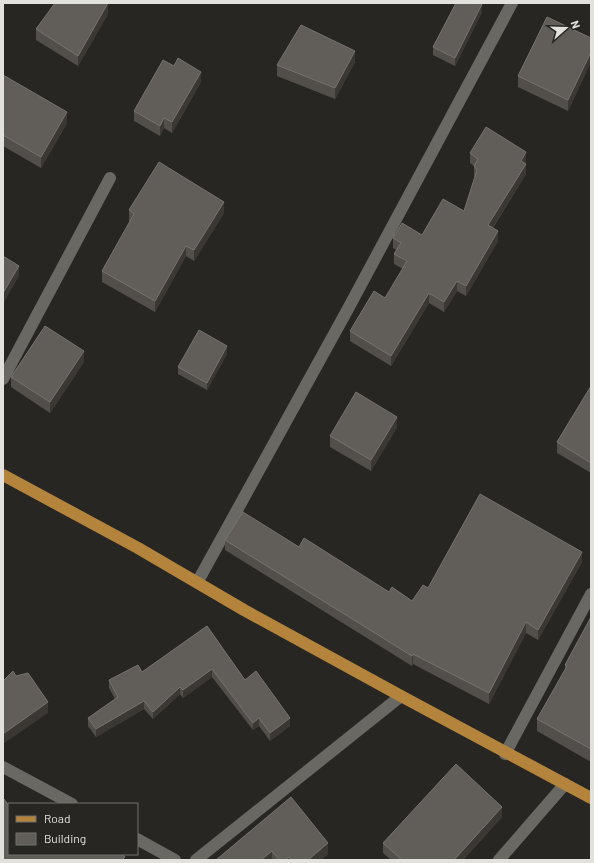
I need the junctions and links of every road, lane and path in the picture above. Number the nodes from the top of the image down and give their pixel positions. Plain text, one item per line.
1 (512, 3) edge
2 (110, 178) dead end
3 (3, 379) edge
4 (3, 475) edge
5 (198, 581) junction
6 (591, 594) edge
7 (400, 696) junction
8 (506, 754) junction
9 (3, 767) edge
10 (565, 784) junction
11 (591, 798) edge
12 (70, 803) edge
13 (138, 840) edge
14 (175, 860) edge
15 (196, 860) edge
16 (498, 860) edge

1 - 5 street
2 - 3 street
4 - 5 main road
5 - 7 main road
6 - 8 street
7 - 8 main road
7 - 15 street
8 - 10 main road
9 - 12 street
10 - 11 main road
10 - 16 street
13 - 14 street

